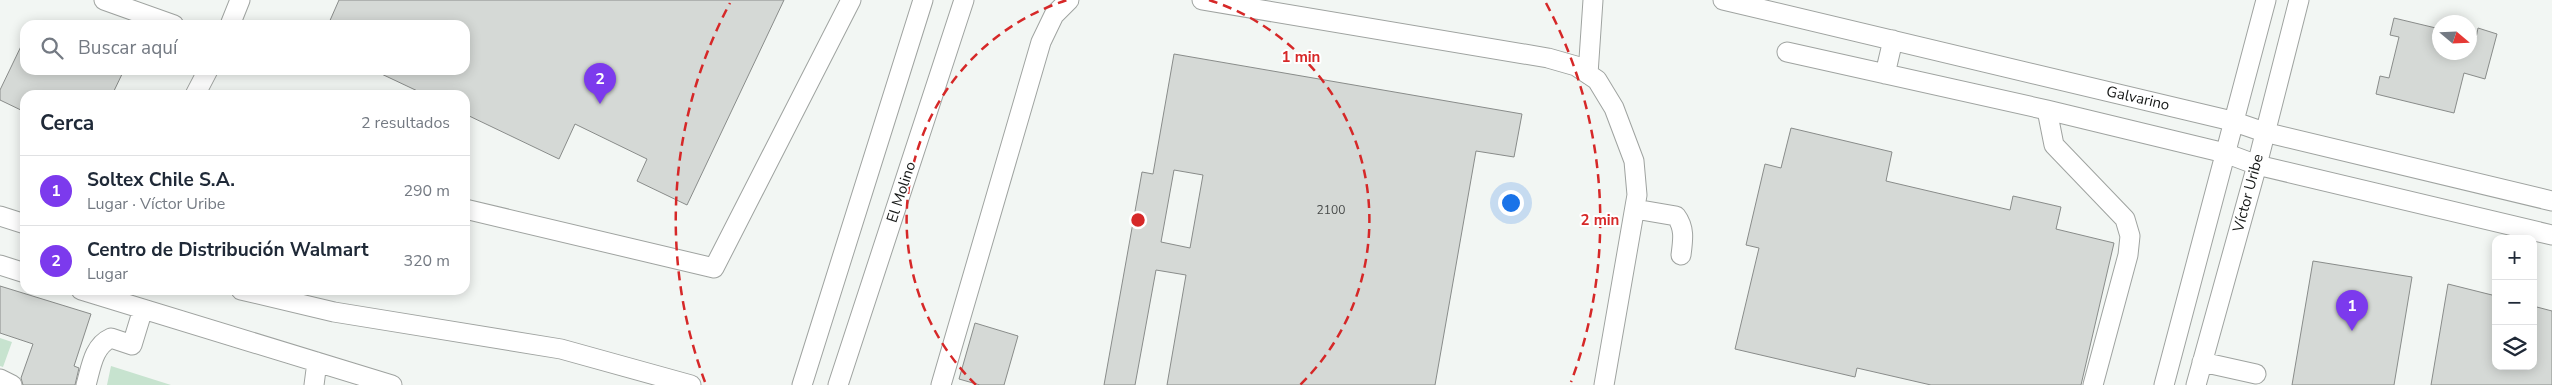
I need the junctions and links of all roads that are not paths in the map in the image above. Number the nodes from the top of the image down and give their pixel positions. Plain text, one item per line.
1 (104, 0) edge
2 (240, 0) edge
3 (851, 0) edge
4 (923, 0) edge
5 (964, 0) edge
6 (1069, 0) edge
7 (1202, 0) edge
8 (1593, 0) edge
9 (1723, 0) edge
10 (2266, 0) edge
11 (2299, 0) edge
12 (160, 20) edge
13 (232, 20) edge
14 (1893, 40) junction
15 (1787, 52) dead end
16 (1588, 74) junction
17 (1885, 74) junction
18 (205, 75) edge
19 (198, 90) edge
20 (2047, 110) junction
21 (2232, 121) junction
22 (2264, 132) junction
23 (2225, 153) junction
24 (2257, 165) junction
25 (2552, 202) edge
26 (1634, 209) junction
27 (470, 210) edge
28 (0, 216) edge
29 (20, 222) edge
30 (2552, 236) edge
31 (1681, 255) dead end
32 (0, 265) edge
33 (20, 271) edge
34 (97, 295) edge
35 (260, 295) edge
36 (143, 309) junction
37 (317, 362) junction
38 (2202, 362) junction
39 (2256, 374) dead end
40 (0, 379) edge
41 (12, 385) edge
42 (86, 385) edge
43 (314, 385) edge
44 (392, 385) edge
45 (691, 385) edge
46 (802, 385) edge
47 (838, 385) edge
48 (940, 385) edge
49 (1604, 385) edge
50 (2093, 385) edge
51 (2164, 385) edge
52 (2196, 385) edge

1 - 12 street
2 - 13 street
3 - 27 street
4 - 46 street
5 - 47 street, El Molino
6 - 48 street
7 - 16 street
8 - 16 street
9 - 14 street, Galvarino
10 - 21 street
11 - 22 street, Víctor Uribe
14 - 17 street
14 - 21 street, Galvarino
15 - 17 street
16 - 26 street
17 - 20 street
18 - 19 street
20 - 23 street
20 - 50 street
21 - 22 street, Galvarino
21 - 23 street
22 - 24 street, Víctor Uribe
22 - 25 street, Galvarino
23 - 24 street
23 - 51 street
24 - 30 street
24 - 38 street, Víctor Uribe
26 - 31 street
26 - 49 street
28 - 29 street
32 - 33 street
34 - 36 street
35 - 45 street
36 - 37 street
36 - 42 street
37 - 43 street
37 - 44 street
38 - 39 street
38 - 52 street, Víctor Uribe
40 - 41 street

